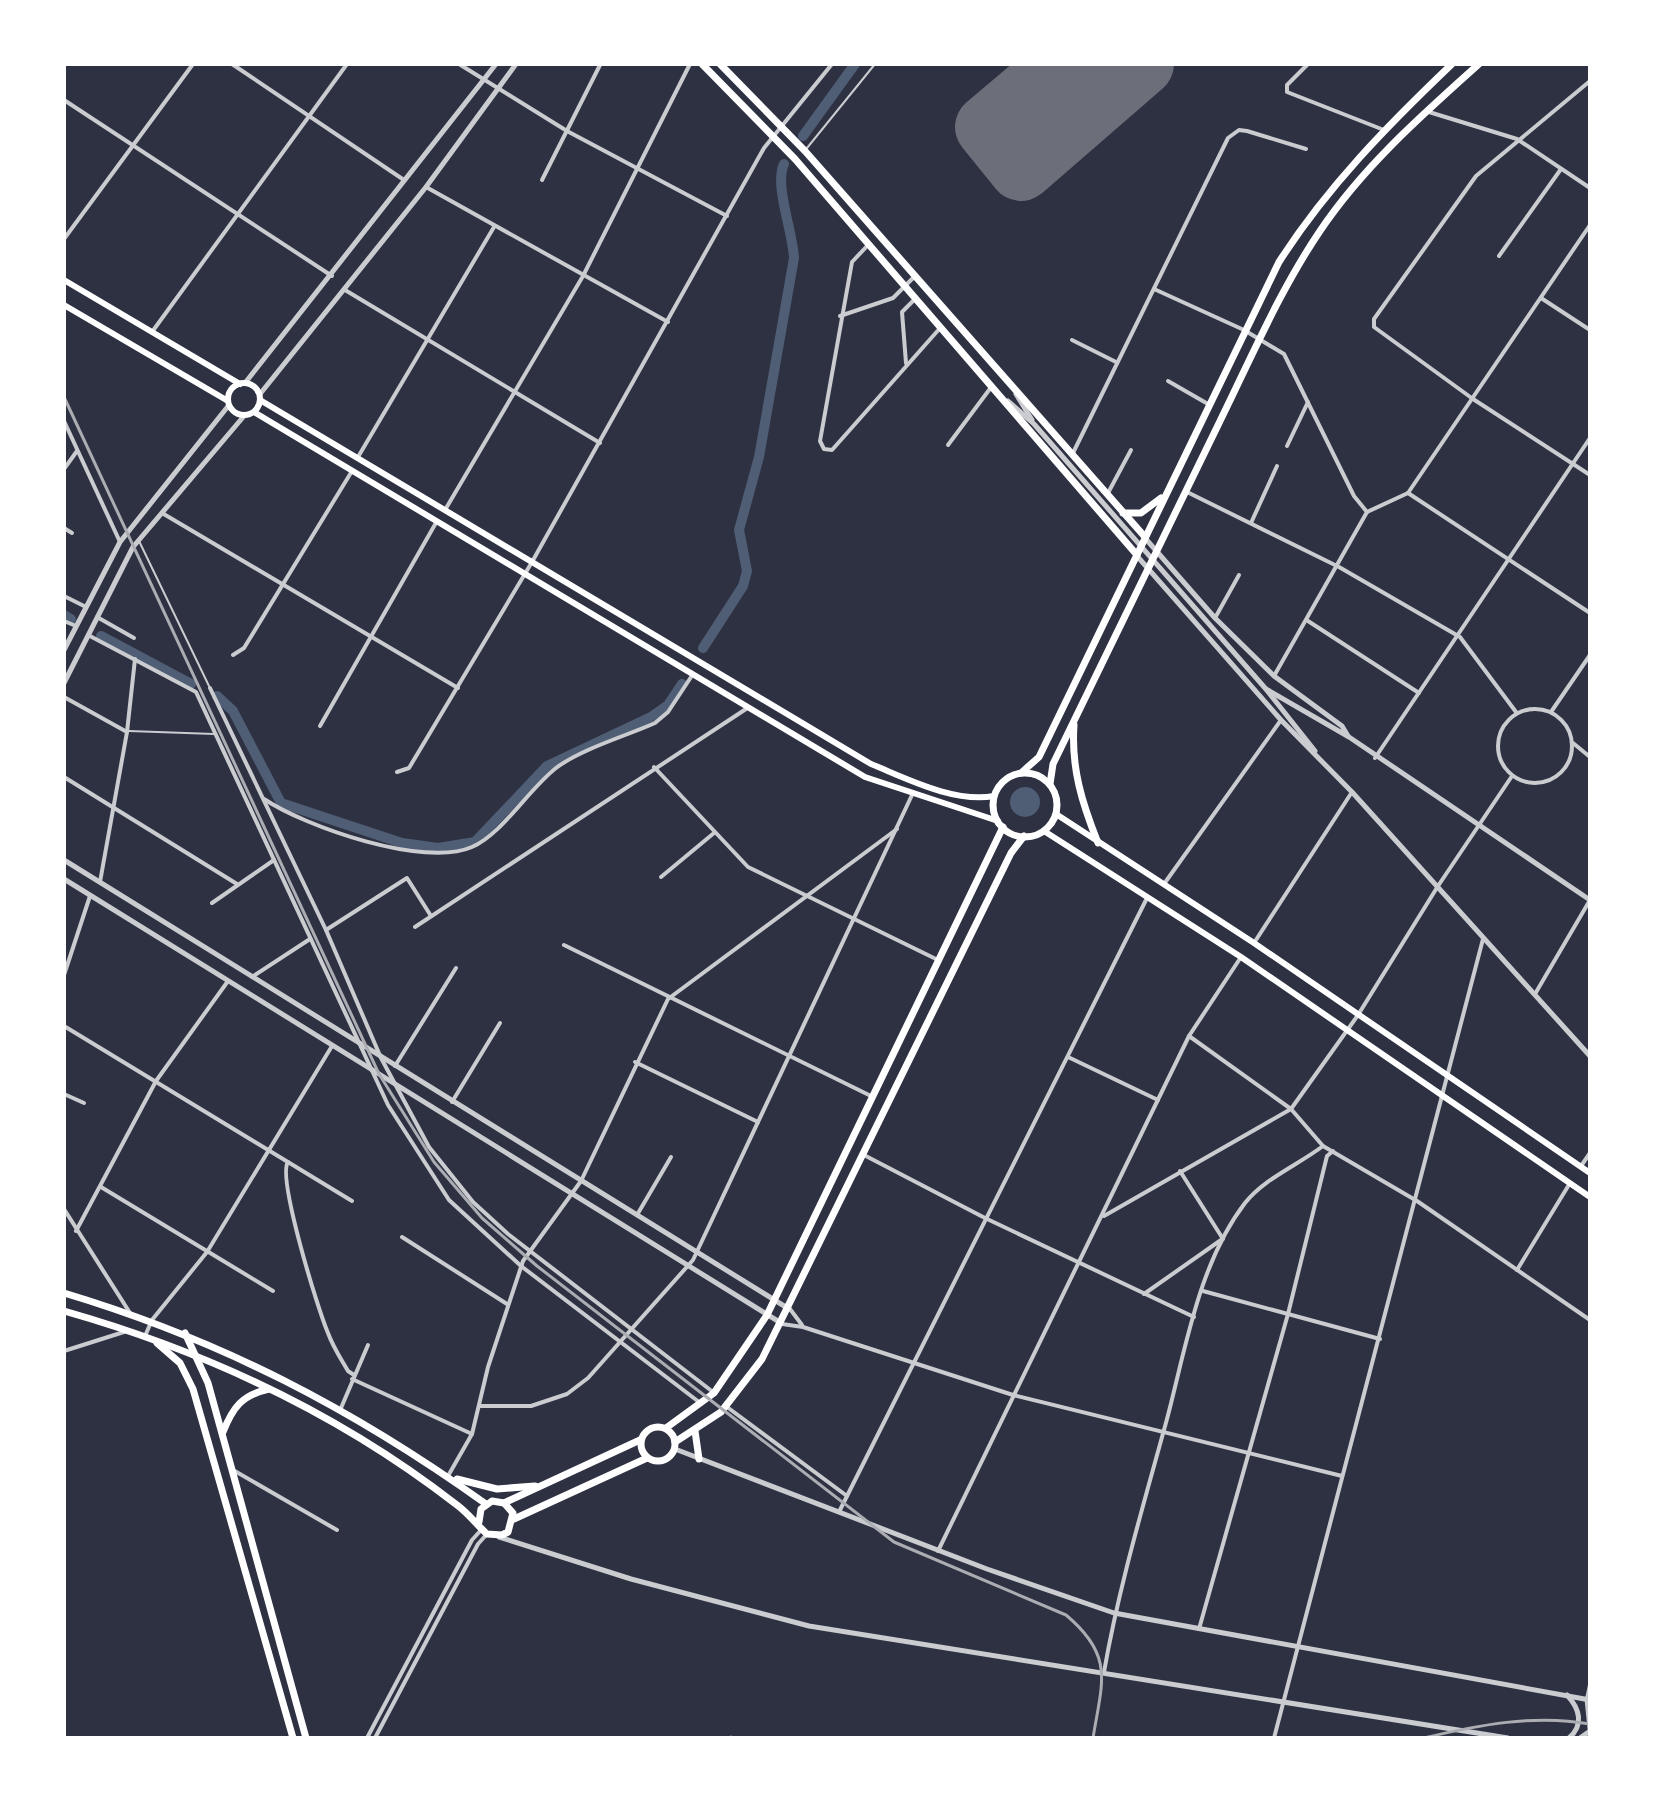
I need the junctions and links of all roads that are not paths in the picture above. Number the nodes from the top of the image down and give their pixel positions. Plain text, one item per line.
1 (193, 64) edge
2 (232, 64) edge
3 (347, 64) edge
4 (459, 64) edge
5 (496, 64) edge
6 (516, 64) edge
7 (690, 64) edge
8 (702, 64) edge
9 (720, 64) edge
10 (832, 64) edge
11 (875, 64) edge
12 (1308, 64) edge
13 (1452, 64) edge
14 (1479, 64) edge
15 (600, 65) edge
16 (484, 81) junction
17 (1590, 81) edge
18 (497, 89) junction
19 (64, 100) edge
20 (1426, 112) junction
21 (310, 116) junction
22 (784, 127) junction
23 (1385, 130) junction
24 (567, 131) junction
25 (773, 137) junction
26 (1517, 139) junction
27 (134, 145) junction
28 (1306, 149) dead end
29 (805, 151) junction
30 (795, 159) junction
31 (1561, 169) junction
32 (636, 170) junction
33 (542, 180) dead end
34 (406, 182) junction
35 (426, 187) junction
36 (1590, 188) edge
37 (238, 215) junction
38 (727, 216) junction
39 (1590, 225) edge
40 (494, 227) junction
41 (64, 239) edge
42 (869, 244) junction
43 (1499, 256) dead end
44 (332, 276) junction
45 (583, 276) junction
46 (915, 277) junction
47 (64, 280) edge
48 (905, 286) junction
49 (1154, 289) junction
50 (345, 290) junction
51 (1541, 298) junction
52 (915, 299) junction
53 (64, 305) edge
54 (840, 316) junction
55 (668, 322) junction
56 (941, 327) junction
57 (1244, 330) junction
58 (1590, 330) edge
59 (152, 332) junction
60 (1258, 339) junction
61 (1072, 340) dead end
62 (426, 341) junction
63 (1117, 362) junction
64 (906, 364) junction
65 (1168, 381) dead end
66 (242, 383) junction
67 (992, 386) junction
68 (1011, 386) junction
69 (514, 391) junction
70 (1000, 395) junction
71 (260, 397) junction
72 (1473, 399) junction
73 (1308, 402) junction
74 (228, 403) junction
75 (1208, 404) junction
76 (254, 412) junction
77 (244, 416) junction
78 (64, 421) edge
79 (1034, 424) junction
80 (1590, 438) edge
81 (600, 443) junction
82 (948, 445) dead end
83 (1287, 446) dead end
84 (77, 450) junction
85 (1131, 450) dead end
86 (1072, 455) junction
87 (358, 457) junction
88 (1573, 464) junction
89 (1277, 466) dead end
90 (64, 469) edge
91 (352, 471) junction
92 (1590, 475) edge
93 (1185, 491) junction
94 (1408, 493) junction
95 (1166, 494) junction
96 (1107, 495) junction
97 (445, 510) junction
98 (1122, 512) junction
99 (1367, 512) junction
100 (162, 513) junction
101 (437, 521) junction
102 (1251, 523) junction
103 (64, 528) edge
104 (72, 533) dead end
105 (1145, 537) junction
106 (139, 540) junction
107 (120, 542) junction
108 (1156, 551) junction
109 (1137, 555) junction
110 (1510, 560) junction
111 (532, 562) junction
112 (1339, 567) junction
113 (1147, 569) junction
114 (525, 574) junction
115 (1239, 575) dead end
116 (282, 586) junction
117 (64, 596) edge
118 (86, 607) junction
119 (1590, 613) edge
120 (97, 617) junction
121 (1215, 618) junction
122 (64, 621) edge
123 (1308, 621) junction
124 (76, 626) junction
125 (88, 635) junction
126 (369, 637) junction
127 (1460, 637) junction
128 (134, 638) dead end
129 (64, 650) edge
130 (233, 655) dead end
131 (1590, 655) edge
132 (135, 659) junction
133 (693, 674) junction
134 (1274, 676) junction
135 (64, 683) edge
136 (210, 688) joint
137 (458, 688) junction
138 (1265, 688) junction
139 (1419, 693) junction
140 (64, 697) edge
141 (749, 707) junction
142 (1516, 712) junction
143 (1551, 712) junction
144 (1074, 719) junction
145 (1281, 720) junction
146 (320, 726) dead end
147 (127, 732) junction
148 (215, 734) junction
149 (1349, 737) junction
150 (1573, 743) junction
151 (1590, 757) edge
152 (1375, 758) junction
153 (654, 767) junction
154 (397, 772) dead end
155 (1021, 773) junction
156 (1512, 776) junction
157 (64, 777) edge
158 (1335, 777) junction
159 (1050, 784) junction
160 (1352, 792) junction
161 (912, 795) junction
162 (994, 796) junction
163 (262, 798) junction
164 (114, 808) junction
165 (1056, 814) junction
166 (1000, 824) junction
167 (1479, 824) junction
168 (897, 829) junction
169 (1044, 831) junction
170 (714, 833) junction
171 (1024, 836) junction
172 (1098, 843) junction
173 (64, 860) edge
174 (274, 860) junction
175 (661, 877) dead end
176 (64, 879) edge
177 (237, 884) junction
178 (1164, 884) junction
179 (100, 885) junction
180 (1438, 886) junction
181 (90, 896) junction
182 (1148, 896) junction
183 (806, 897) junction
184 (1590, 900) edge
185 (212, 903) dead end
186 (431, 916) junction
187 (853, 918) junction
188 (415, 927) dead end
189 (326, 930) junction
190 (1483, 937) junction
191 (310, 939) junction
192 (1254, 943) junction
193 (564, 945) dead end
194 (1241, 957) junction
195 (938, 960) junction
196 (456, 968) dead end
197 (64, 975) edge
198 (252, 977) junction
199 (228, 981) junction
200 (1535, 994) junction
201 (668, 999) junction
202 (1358, 1015) junction
203 (500, 1023) dead end
204 (64, 1026) edge
205 (1345, 1031) junction
206 (1189, 1036) junction
207 (359, 1045) junction
208 (332, 1046) junction
209 (789, 1055) junction
210 (1590, 1056) edge
211 (1068, 1057) junction
212 (381, 1058) junction
213 (635, 1062) junction
214 (395, 1066) junction
215 (370, 1068) junction
216 (1449, 1077) junction
217 (156, 1081) junction
218 (394, 1082) junction
219 (64, 1094) edge
220 (873, 1096) junction
221 (1444, 1097) junction
222 (1158, 1100) junction
223 (452, 1102) junction
224 (84, 1103) dead end
225 (1291, 1109) junction
226 (758, 1122) junction
227 (1323, 1146) junction
228 (269, 1150) junction
229 (1333, 1151) junction
230 (1590, 1153) edge
231 (862, 1154) junction
232 (671, 1157) dead end
233 (288, 1162) junction
234 (1581, 1166) junction
235 (1180, 1171) junction
236 (1590, 1173) edge
237 (581, 1181) junction
238 (1570, 1183) junction
239 (101, 1187) junction
240 (572, 1195) junction
241 (1590, 1197) edge
242 (352, 1201) dead end
243 (1417, 1201) junction
244 (64, 1209) edge
245 (637, 1215) junction
246 (1102, 1217) junction
247 (985, 1218) junction
248 (76, 1231) junction
249 (402, 1237) dead end
250 (1223, 1239) junction
251 (530, 1251) junction
252 (207, 1252) junction
253 (695, 1256) junction
254 (1078, 1261) junction
255 (522, 1263) junction
256 (688, 1266) junction
257 (1517, 1270) junction
258 (273, 1291) dead end
259 (1203, 1291) junction
260 (64, 1293) edge
261 (1144, 1294) junction
262 (775, 1300) junction
263 (507, 1304) junction
264 (790, 1309) junction
265 (64, 1311) edge
266 (130, 1313) junction
267 (1288, 1314) junction
268 (767, 1315) junction
269 (1194, 1317) junction
270 (152, 1320) junction
271 (1590, 1320) edge
272 (782, 1324) junction
273 (803, 1327) junction
274 (630, 1329) junction
275 (131, 1330) junction
276 (185, 1333) junction
277 (145, 1336) junction
278 (1380, 1339) junction
279 (620, 1342) junction
280 (368, 1345) dead end
281 (64, 1351) edge
282 (193, 1353) junction
283 (913, 1363) junction
284 (353, 1377) junction
285 (269, 1389) junction
286 (714, 1393) junction
287 (1013, 1395) junction
288 (701, 1404) junction
289 (480, 1406) junction
290 (726, 1407) junction
291 (341, 1408) junction
292 (666, 1428) junction
293 (695, 1431) junction
294 (223, 1432) junction
295 (1163, 1433) junction
296 (472, 1434) junction
297 (640, 1440) junction
298 (675, 1446) junction
299 (1249, 1453) junction
300 (647, 1458) junction
301 (699, 1459) junction
302 (231, 1468) junction
303 (448, 1476) junction
304 (1342, 1476) junction
305 (556, 1482) junction
306 (847, 1496) junction
307 (504, 1503) junction
308 (486, 1504) junction
309 (838, 1513) junction
310 (514, 1519) junction
311 (337, 1530) dead end
312 (486, 1530) junction
313 (938, 1551) junction
314 (1114, 1613) junction
315 (1198, 1631) junction
316 (1298, 1648) junction
317 (1104, 1672) junction
318 (1590, 1685) edge
319 (1567, 1695) junction
320 (1588, 1699) edge
321 (1284, 1702) junction
322 (1590, 1730) edge
323 (1485, 1736) edge
324 (293, 1738) edge
325 (306, 1738) edge
326 (367, 1738) edge
327 (375, 1738) edge
328 (1274, 1738) edge
329 (1508, 1738) edge
330 (1569, 1738) edge
331 (1580, 1738) edge

1 - 27 street
2 - 21 street
3 - 21 street
4 - 16 street
5 - 16 street
6 - 18 street
7 - 32 street
8 - 25 main road
9 - 22 main road
10 - 22 street
11 - 29 lane
12 - 23 street
13 - 23 main road
14 - 20 main road
15 - 24 street
16 - 18 street
16 - 34 street
17 - 26 street
18 - 24 street
18 - 35 street
19 - 27 street
20 - 26 street
20 - 60 main road
21 - 34 street
21 - 37 street
22 - 25 street
22 - 29 main road
23 - 57 main road
24 - 32 street
24 - 33 street
25 - 30 main road
25 - 38 street
26 - 31 street
26 - 72 street
27 - 37 street
27 - 41 street
28 - 49 street
29 - 30 lane
29 - 46 main road
30 - 42 main road
31 - 36 street
31 - 43 street
32 - 38 street
32 - 45 street
34 - 44 street
35 - 40 street
35 - 50 street
37 - 44 street
37 - 59 street
38 - 55 street
39 - 51 street
40 - 45 street
40 - 62 street
42 - 48 main road
42 - 54 street
44 - 66 street
45 - 55 street
45 - 69 street
46 - 48 street
46 - 68 main road
47 - 59 main road
48 - 52 main road
48 - 54 street
49 - 57 street
49 - 63 street
50 - 62 street
50 - 71 street
51 - 58 street
51 - 72 street
52 - 56 main road
52 - 64 street
53 - 74 main road
54 - 64 street
55 - 81 street
56 - 64 street
56 - 67 main road
57 - 60 street
57 - 75 main road
59 - 66 main road
60 - 73 street
60 - 93 main road
61 - 63 street
62 - 69 street
62 - 87 street
63 - 86 street
65 - 75 street
66 - 71 main road
66 - 74 main road
67 - 70 main road
67 - 82 street
68 - 79 street
68 - 86 main road
69 - 81 street
69 - 97 street
70 - 79 street
70 - 109 main road
71 - 76 main road
71 - 87 main road
72 - 88 street
72 - 94 street
73 - 83 street
73 - 99 street
74 - 77 main road
74 - 107 street
75 - 95 main road
76 - 77 main road
76 - 91 main road
77 - 100 street
78 - 84 street
79 - 138 street
80 - 88 street
81 - 111 street
84 - 90 street
84 - 107 street
85 - 96 street
86 - 96 main road
87 - 97 main road
88 - 92 street
88 - 110 street
89 - 102 street
91 - 101 main road
91 - 116 street
93 - 102 street
93 - 108 main road
94 - 99 street
94 - 110 street
95 - 98 main road
95 - 105 main road
96 - 98 main road
97 - 111 main road
98 - 105 main road
99 - 112 street
100 - 106 street
100 - 116 street
101 - 114 main road
101 - 126 street
102 - 112 street
103 - 104 street
105 - 108 street
105 - 109 main road
106 - 120 street
106 - 136 lane
107 - 118 street
108 - 113 main road
108 - 121 street
109 - 113 street
109 - 155 main road
110 - 119 street
110 - 127 street
111 - 114 street
111 - 162 main road
112 - 123 street
112 - 127 street
113 - 144 main road
113 - 145 street
114 - 133 main road
114 - 137 street
115 - 121 street
116 - 126 street
116 - 130 street
117 - 118 street
118 - 124 street
120 - 125 street
120 - 128 street
121 - 134 street
122 - 124 street
123 - 134 street
123 - 139 street
124 - 129 street
125 - 132 street
125 - 135 street
126 - 137 street
126 - 146 street
127 - 139 street
127 - 142 street
131 - 143 street
132 - 147 street
132 - 148 street
133 - 141 main road
133 - 163 street
134 - 149 street
136 - 163 street
137 - 154 street
138 - 149 street
138 - 158 street
139 - 152 street
140 - 147 street
141 - 153 street
141 - 161 main road
142 - 143 street
142 - 156 street
143 - 150 street
144 - 159 main road
144 - 172 main road
145 - 158 street
145 - 178 street
147 - 148 lane
147 - 164 street
148 - 174 street
149 - 152 street
150 - 151 street
150 - 156 street
152 - 167 street
153 - 170 street
153 - 186 street
155 - 159 main road
155 - 162 main road
156 - 167 street
157 - 164 street
158 - 160 street
159 - 165 main road
160 - 180 street
160 - 192 street
161 - 166 main road
161 - 168 street
162 - 166 main road
163 - 189 street
164 - 177 street
164 - 179 street
165 - 169 main road
165 - 172 main road
166 - 171 main road
166 - 195 main road
167 - 180 street
167 - 184 street
168 - 183 street
168 - 187 street
169 - 171 main road
169 - 182 main road
170 - 175 street
170 - 183 street
171 - 231 main road
172 - 178 main road
173 - 179 street
174 - 177 street
174 - 191 street
176 - 181 street
177 - 185 street
178 - 192 main road
179 - 198 street
180 - 190 street
180 - 202 street
181 - 197 street
181 - 199 street
182 - 194 main road
182 - 211 street
183 - 187 street
183 - 201 street
184 - 200 street
186 - 188 street
186 - 189 street
187 - 195 street
187 - 209 street
189 - 212 street
190 - 200 street
190 - 216 street
191 - 198 street
191 - 207 street
192 - 202 main road
193 - 201 street
194 - 205 main road
194 - 206 street
195 - 220 main road
196 - 214 street
198 - 207 street
199 - 208 street
199 - 217 street
200 - 210 street
201 - 209 street
201 - 213 street
202 - 205 street
202 - 216 main road
203 - 223 street
204 - 217 street
205 - 221 main road
205 - 225 street
206 - 222 street
206 - 225 street
207 - 212 street
207 - 215 street
208 - 215 street
208 - 228 street
209 - 220 street
209 - 226 street
211 - 222 street
211 - 247 street
212 - 214 street
212 - 218 street
213 - 226 street
213 - 237 street
214 - 223 street
215 - 218 street
215 - 255 street
216 - 221 street
216 - 234 main road
217 - 228 street
217 - 239 street
218 - 240 street
218 - 251 street
219 - 224 street
220 - 262 main road
221 - 238 main road
221 - 243 street
222 - 246 street
223 - 237 street
225 - 227 street
225 - 235 street
226 - 253 street
227 - 229 street
227 - 250 street
228 - 233 street
228 - 252 street
229 - 243 street
229 - 267 street
230 - 234 street
231 - 247 street
231 - 264 main road
232 - 245 street
233 - 242 street
233 - 284 street
234 - 236 main road
235 - 246 street
235 - 250 street
237 - 240 street
237 - 245 street
238 - 241 main road
238 - 257 street
239 - 248 street
239 - 252 street
240 - 251 street
240 - 256 street
243 - 257 street
243 - 278 street
244 - 248 street
245 - 253 street
246 - 254 street
247 - 254 street
247 - 283 street
248 - 266 street
249 - 263 street
250 - 259 street
250 - 261 street
251 - 255 street
251 - 274 street
252 - 258 street
252 - 270 street
253 - 256 street
253 - 262 street
254 - 261 street
254 - 287 street
255 - 263 street
255 - 279 street
256 - 268 street
256 - 274 street
257 - 271 street
259 - 267 street
259 - 269 street
260 - 266 main road
261 - 269 street
262 - 264 street
262 - 268 main road
263 - 289 street
264 - 272 main road
264 - 273 street
265 - 275 main road
266 - 270 main road
267 - 278 street
267 - 299 street
268 - 272 street
268 - 286 main road
269 - 295 street
270 - 276 main road
270 - 277 street
272 - 273 street
272 - 290 main road
273 - 283 street
274 - 279 street
274 - 286 street
275 - 277 main road
275 - 281 street
276 - 282 main road
276 - 291 main road
277 - 282 main road
277 - 324 main road
278 - 304 street
279 - 288 street
279 - 289 street
280 - 284 street
282 - 285 main road
282 - 294 main road
283 - 287 street
283 - 306 street
284 - 291 street
284 - 296 street
285 - 294 main road
285 - 312 main road
286 - 288 main road
287 - 295 street
287 - 313 street
288 - 292 main road
289 - 296 street
290 - 293 main road
290 - 306 street
291 - 303 main road
292 - 297 main road
292 - 298 main road
293 - 298 main road
293 - 301 main road
294 - 302 main road
295 - 299 street
295 - 314 street
296 - 303 street
297 - 300 main road
297 - 305 main road
298 - 300 main road
298 - 301 street
299 - 304 street
299 - 315 street
300 - 310 main road
301 - 309 street
302 - 311 street
302 - 325 main road
303 - 305 main road
303 - 308 main road
304 - 316 street
305 - 307 main road
306 - 309 street
307 - 308 main road
307 - 310 main road
308 - 312 main road
309 - 313 street
310 - 312 main road
312 - 317 street
312 - 326 street
312 - 327 street
313 - 314 street
314 - 315 street
314 - 317 street
315 - 316 street
316 - 319 street
316 - 321 street
317 - 321 street
318 - 320 street
319 - 320 street
319 - 330 street
320 - 322 street
321 - 323 street
321 - 328 street
322 - 331 street
323 - 329 street

